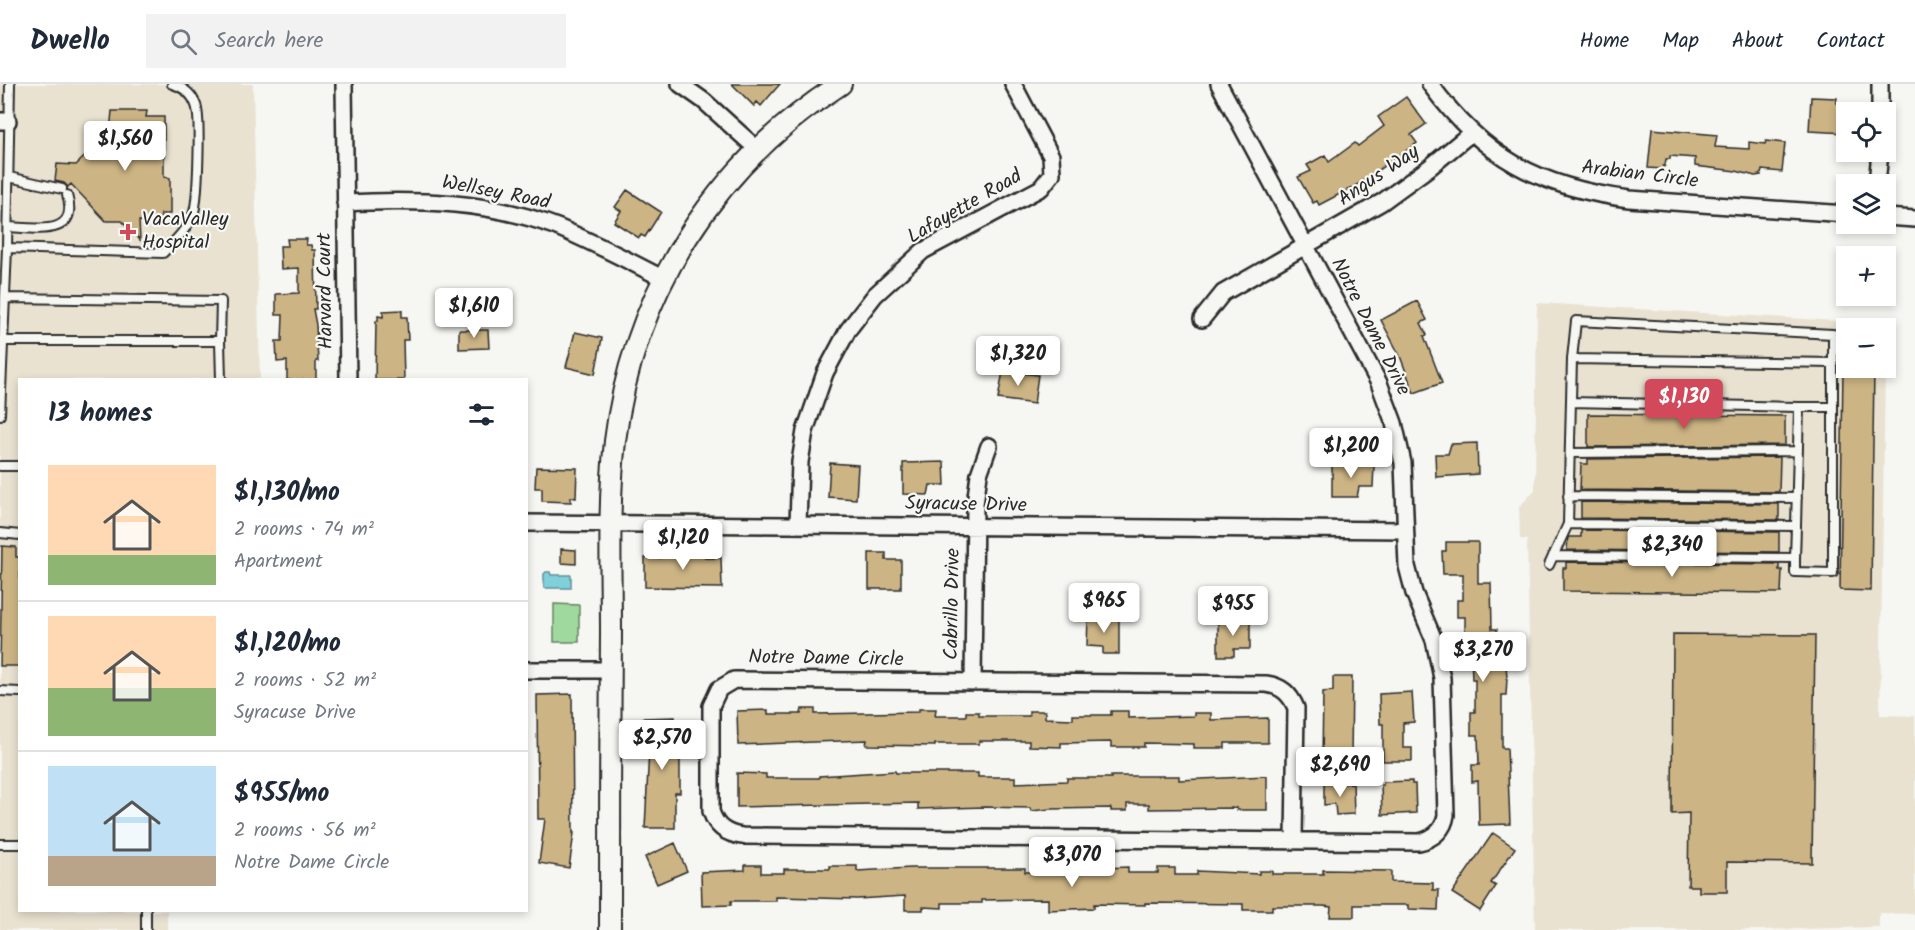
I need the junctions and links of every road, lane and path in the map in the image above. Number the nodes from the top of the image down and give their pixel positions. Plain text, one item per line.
1 (10, 84) edge
2 (172, 84) edge
3 (184, 84) edge
4 (345, 84) edge
5 (680, 84) edge
6 (841, 84) edge
7 (1013, 84) edge
8 (1219, 84) edge
9 (1430, 84) edge
10 (1880, 84) edge
11 (188, 92) junction
12 (1880, 102) edge
13 (4, 121) edge
14 (1471, 133) junction
15 (757, 149) junction
16 (9, 177) junction
17 (345, 203) junction
18 (1836, 213) edge
19 (1896, 218) edge
20 (1915, 219) edge
21 (8, 227) junction
22 (1305, 246) junction
23 (7, 248) junction
24 (664, 279) junction
25 (5, 298) junction
26 (1202, 319) dead end
27 (2, 341) edge
28 (220, 341) junction
29 (1572, 359) junction
30 (1833, 363) junction
31 (221, 378) edge
32 (348, 378) edge
33 (1571, 402) junction
34 (1799, 407) junction
35 (1833, 407) junction
36 (0, 416) edge
37 (989, 446) dead end
38 (1798, 451) junction
39 (1570, 453) junction
40 (0, 466) edge
41 (18, 466) edge
42 (1568, 496) junction
43 (1797, 498) junction
44 (611, 523) junction
45 (528, 524) edge
46 (1568, 524) junction
47 (798, 525) junction
48 (975, 526) junction
49 (1796, 526) junction
50 (1405, 530) junction
51 (0, 534) edge
52 (18, 535) edge
53 (1552, 556) junction
54 (1795, 558) junction
55 (1549, 565) dead end
56 (528, 670) edge
57 (610, 670) junction
58 (973, 682) junction
59 (0, 691) edge
60 (18, 692) edge
61 (1294, 840) junction
62 (1419, 842) joint
63 (0, 844) edge
64 (18, 844) edge
65 (146, 912) edge
66 (146, 930) edge
67 (610, 930) edge

1 - 13 lane
2 - 11 lane
3 - 11 lane
4 - 17 street, Harvard Court
5 - 15 street
6 - 15 street
7 - 47 street, Lafayette Road
8 - 22 street, Notre Dame Drive
9 - 14 street, Arabian Circle
10 - 12 street
11 - 23 lane
13 - 16 lane
14 - 18 street, Arabian Circle
14 - 22 street, Angus Way
15 - 24 street
16 - 21 lane
16 - 21 lane
17 - 24 street, Wellsey Road
17 - 32 street, Harvard Court
19 - 20 street
21 - 23 lane
22 - 26 street, Angus Way
22 - 50 street, Notre Dame Drive
23 - 25 lane
24 - 44 street
25 - 27 lane
25 - 28 lane
27 - 28 lane
27 - 36 lane
28 - 31 lane
29 - 30 lane
29 - 30 lane
29 - 33 lane
30 - 35 lane
33 - 34 lane
33 - 39 lane
34 - 35 lane
34 - 38 lane
35 - 54 lane
37 - 48 street, Cabrillo Drive
38 - 39 lane
38 - 43 lane
39 - 42 lane
40 - 41 lane
42 - 43 lane
42 - 46 lane
43 - 49 lane
44 - 45 street, Syracuse Drive
44 - 47 street, Syracuse Drive
44 - 57 street
46 - 49 lane
46 - 53 lane
47 - 48 street, Syracuse Drive
48 - 50 street, Syracuse Drive
48 - 58 street, Cabrillo Drive
49 - 54 lane
50 - 62 street, Notre Dame Drive
51 - 52 lane
53 - 54 lane
53 - 55 lane
56 - 57 street
57 - 67 street
58 - 61 street, Notre Dame Circle
58 - 61 street, Notre Dame Circle
59 - 60 lane
61 - 62 street, Notre Dame Circle
63 - 64 lane
65 - 66 lane

